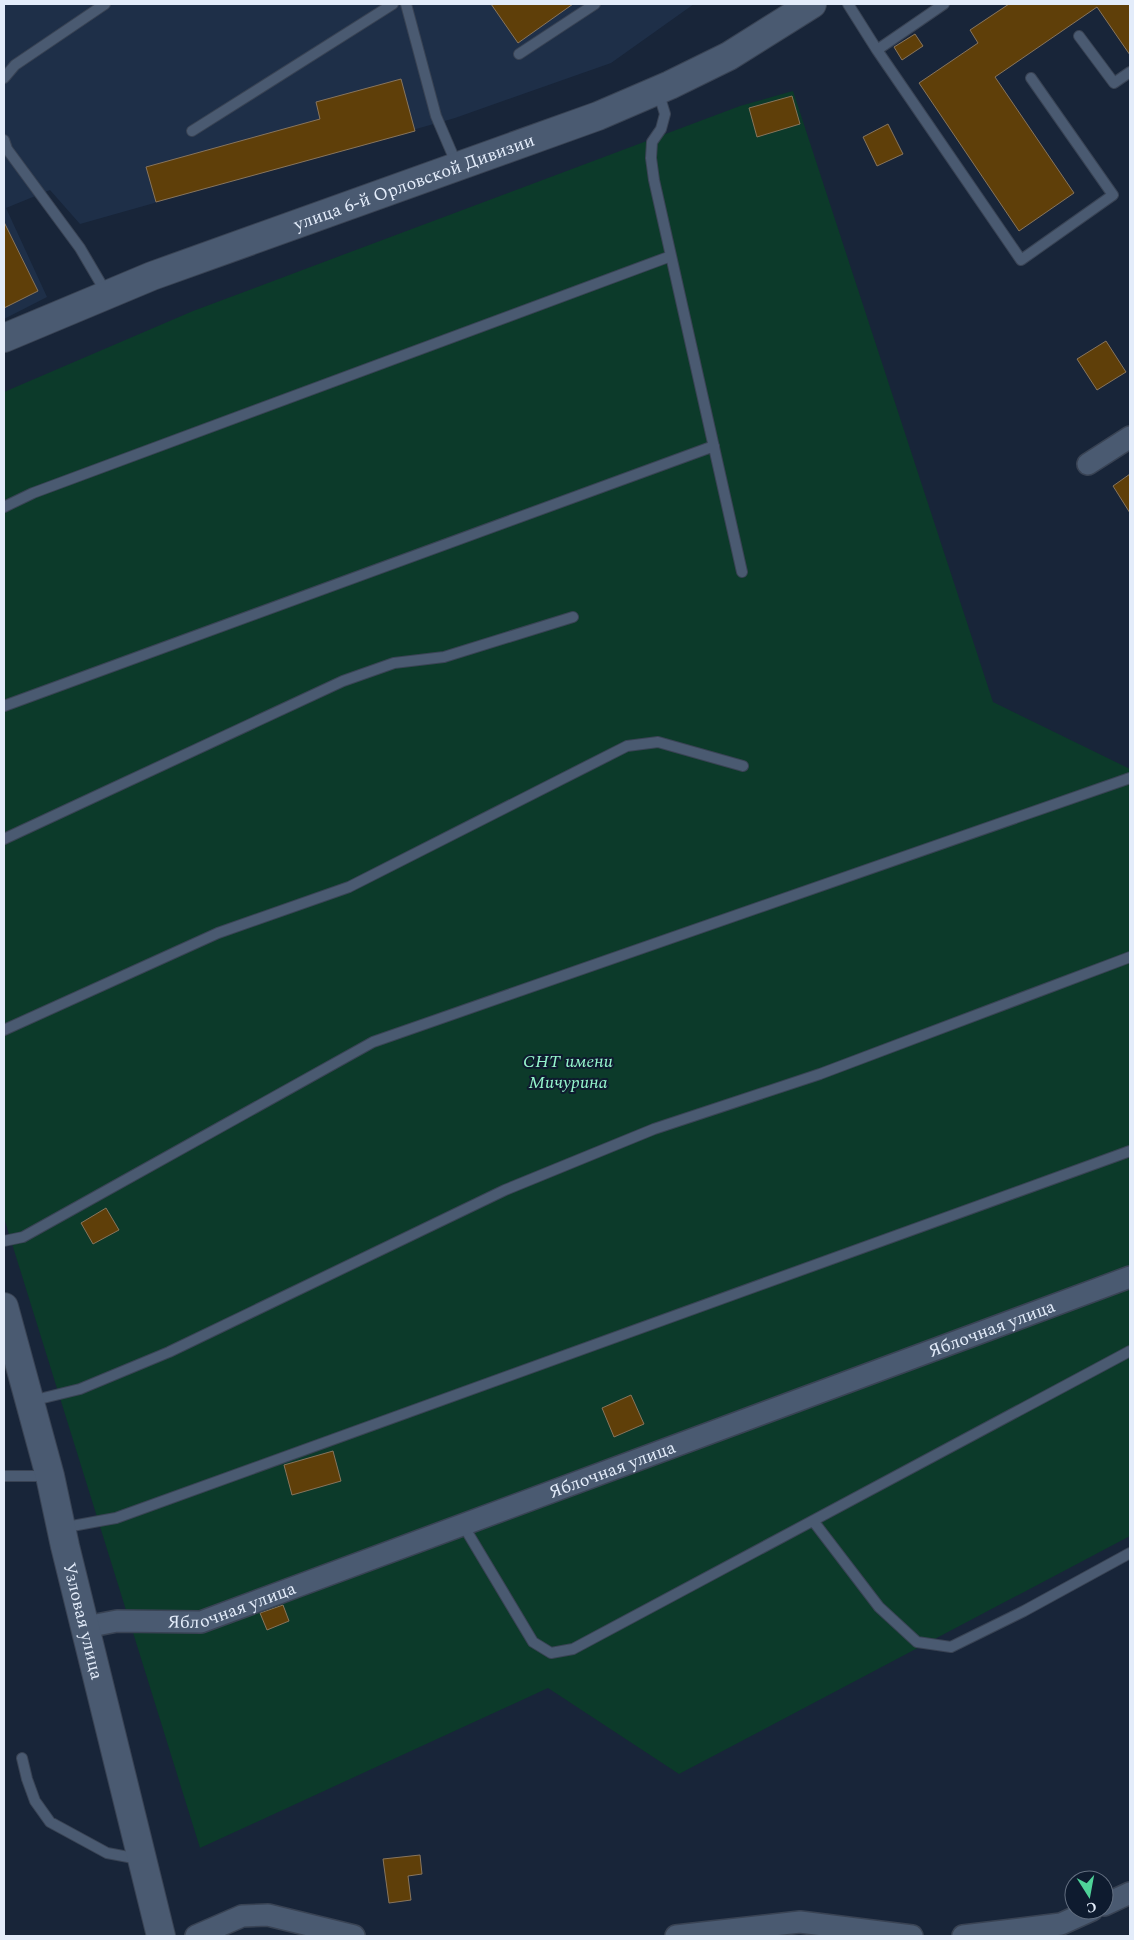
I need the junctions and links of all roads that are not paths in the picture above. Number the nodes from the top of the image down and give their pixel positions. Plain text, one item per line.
1 (105, 4) edge
2 (393, 4) edge
3 (406, 4) edge
4 (595, 4) edge
5 (848, 4) edge
6 (944, 4) edge
7 (797, 10) edge
8 (1079, 36) dead end
9 (877, 50) junction
10 (519, 54) dead end
11 (1130, 72) edge
12 (4, 78) edge
13 (1031, 78) dead end
14 (657, 90) junction
15 (192, 131) dead end
16 (5, 147) edge
17 (457, 166) junction
18 (671, 256) junction
19 (107, 294) junction
20 (4, 338) edge
21 (1130, 437) edge
22 (714, 446) junction
23 (1088, 464) dead end
24 (4, 507) edge
25 (742, 572) dead end
26 (573, 617) dead end
27 (4, 706) edge
28 (743, 766) dead end
29 (1130, 778) edge
30 (4, 839) edge
31 (1130, 957) edge
32 (4, 1030) edge
33 (1130, 1151) edge
34 (4, 1241) edge
35 (1130, 1277) edge
36 (4, 1307) edge
37 (1130, 1351) edge
38 (30, 1402) junction
39 (4, 1476) edge
40 (50, 1476) junction
41 (814, 1522) junction
42 (464, 1525) junction
43 (61, 1528) junction
44 (1130, 1552) edge
45 (86, 1627) junction
46 (22, 1758) dead end
47 (143, 1860) junction
48 (1130, 1893) edge
49 (1114, 1900) edge
50 (1078, 1920) edge
51 (1065, 1930) edge
52 (161, 1936) edge
53 (196, 1936) edge
54 (354, 1936) edge
55 (676, 1936) edge
56 (912, 1936) edge
57 (963, 1936) edge

1 - 12 lane
2 - 15 lane
3 - 17 lane
4 - 10 lane
5 - 9 lane
6 - 9 lane
7 - 14 street, улица 6-й Орловской Дивизии
8 - 11 lane
9 - 13 lane
14 - 17 street, улица 6-й Орловской Дивизии
14 - 18 lane
16 - 19 lane
17 - 19 street, улица 6-й Орловской Дивизии
18 - 22 lane
18 - 24 lane
19 - 20 street, улица 6-й Орловской Дивизии
21 - 23 street
22 - 25 lane
22 - 27 lane
26 - 30 lane
28 - 32 lane
29 - 34 lane
31 - 38 lane
33 - 43 lane
35 - 42 street, Яблочная улица
36 - 38 street, Узловая улица
37 - 41 lane
38 - 40 street, Узловая улица
39 - 40 lane
40 - 43 street, Узловая улица
41 - 42 lane
41 - 44 lane
42 - 45 street, Яблочная улица
43 - 45 street, Узловая улица
45 - 47 street, Узловая улица
46 - 47 lane
47 - 52 street, Узловая улица
48 - 49 street
50 - 51 street
51 - 57 street
53 - 54 street
55 - 56 street

